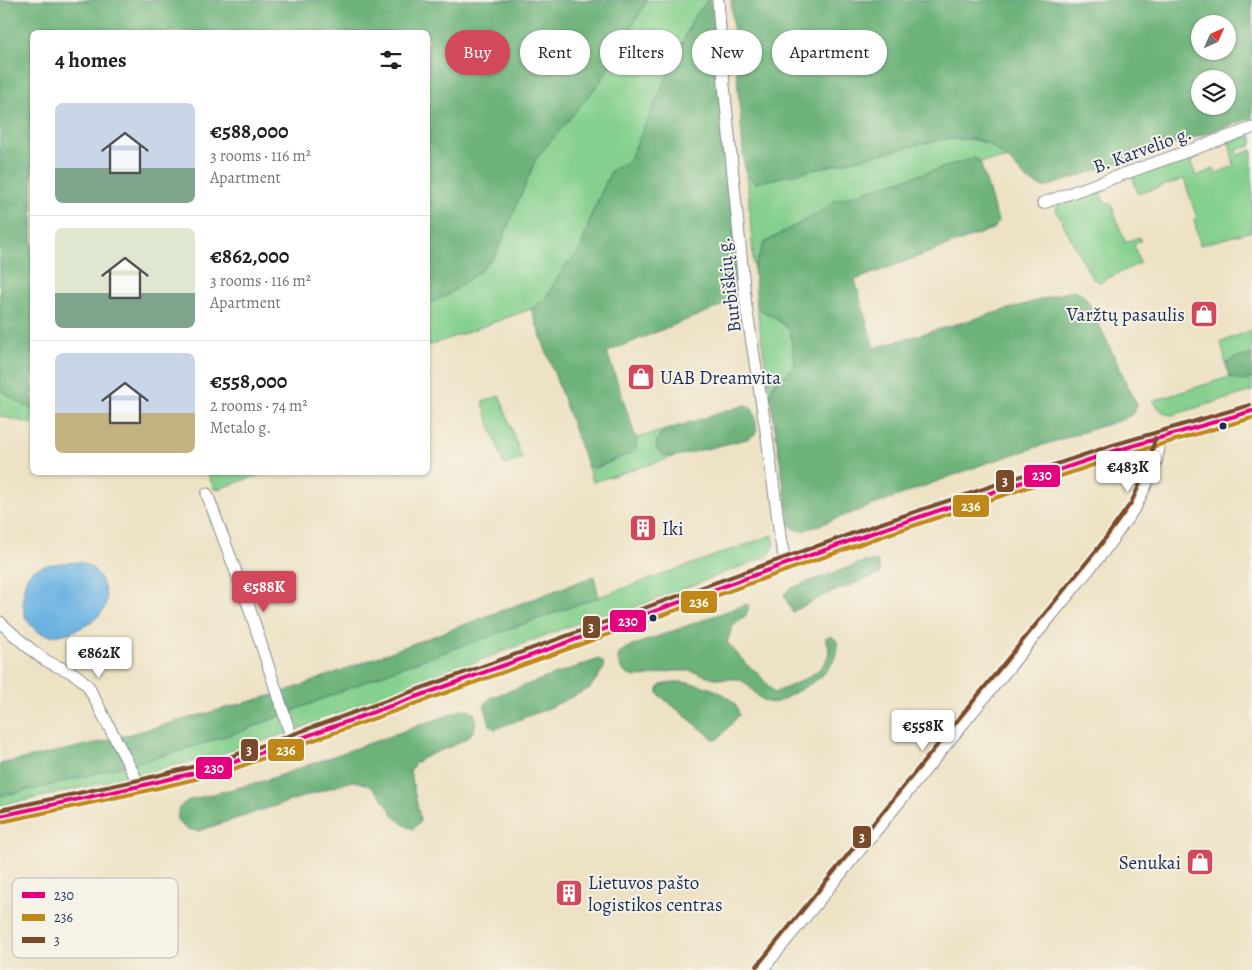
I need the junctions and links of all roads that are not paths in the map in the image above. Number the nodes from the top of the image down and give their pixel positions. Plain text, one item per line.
1 (718, 0) edge
2 (1252, 128) edge
3 (1043, 204) dead end
4 (1252, 411) edge
5 (1161, 439) junction
6 (207, 494) dead end
7 (786, 563) junction
8 (0, 622) edge
9 (293, 742) junction
10 (140, 786) junction
11 (0, 816) edge
12 (762, 970) edge

1 - 7 street, Burbiškių g.
2 - 3 street, B. Karvelio g.
4 - 5 main road
5 - 7 main road
5 - 12 street
6 - 9 street
7 - 9 main road
8 - 10 street
9 - 10 main road
10 - 11 main road

